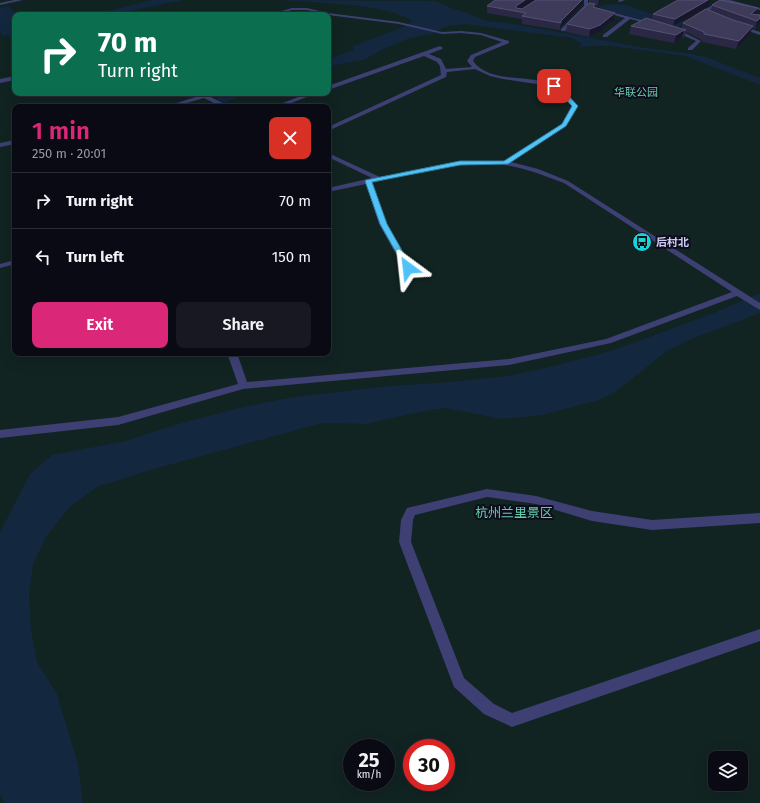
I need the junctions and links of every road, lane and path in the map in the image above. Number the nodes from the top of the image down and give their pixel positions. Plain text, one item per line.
1 (21, 0) edge
2 (725, 0) edge
3 (586, 3) edge
4 (0, 4) edge
5 (760, 9) edge
6 (281, 12) edge
7 (320, 12) edge
8 (704, 12) junction
9 (331, 14) edge
10 (710, 15) edge
11 (629, 18) junction
12 (692, 19) edge
13 (732, 25) edge
14 (659, 26) edge
15 (680, 26) edge
16 (667, 28) edge
17 (563, 30) edge
18 (674, 30) junction
19 (760, 34) edge
20 (605, 36) dead end
21 (440, 48) dead end
22 (690, 49) dead end
23 (424, 54) junction
24 (474, 68) junction
25 (444, 71) junction
26 (12, 79) edge
27 (0, 81) edge
28 (331, 87) edge
29 (205, 96) joint
30 (306, 96) edge
31 (177, 104) edge
32 (222, 104) edge
33 (283, 104) edge
34 (331, 128) edge
35 (12, 143) edge
36 (0, 145) edge
37 (331, 156) edge
38 (505, 163) junction
39 (379, 179) junction
40 (368, 181) junction
41 (331, 189) edge
42 (12, 263) edge
43 (0, 266) edge
44 (408, 268) dead end
45 (738, 293) junction
46 (760, 307) edge
47 (233, 356) edge
48 (243, 386) junction
49 (0, 434) edge
50 (760, 518) edge
51 (760, 635) edge

1 - 4 street
2 - 5 street
2 - 8 street
3 - 11 street
3 - 17 street
6 - 7 street
8 - 10 street
8 - 12 street
9 - 24 street
11 - 14 street
11 - 20 street
13 - 19 street
15 - 18 street
16 - 18 street
18 - 22 street
21 - 23 street
23 - 25 street
23 - 28 street
24 - 25 street
24 - 38 street
25 - 34 street
26 - 27 street
29 - 31 street
29 - 32 street
30 - 33 street
35 - 36 street
37 - 39 street
38 - 39 street
38 - 45 street
39 - 40 street
40 - 41 street
40 - 44 street
42 - 43 street
45 - 46 street
45 - 48 street
47 - 48 street
48 - 49 street
50 - 51 street

